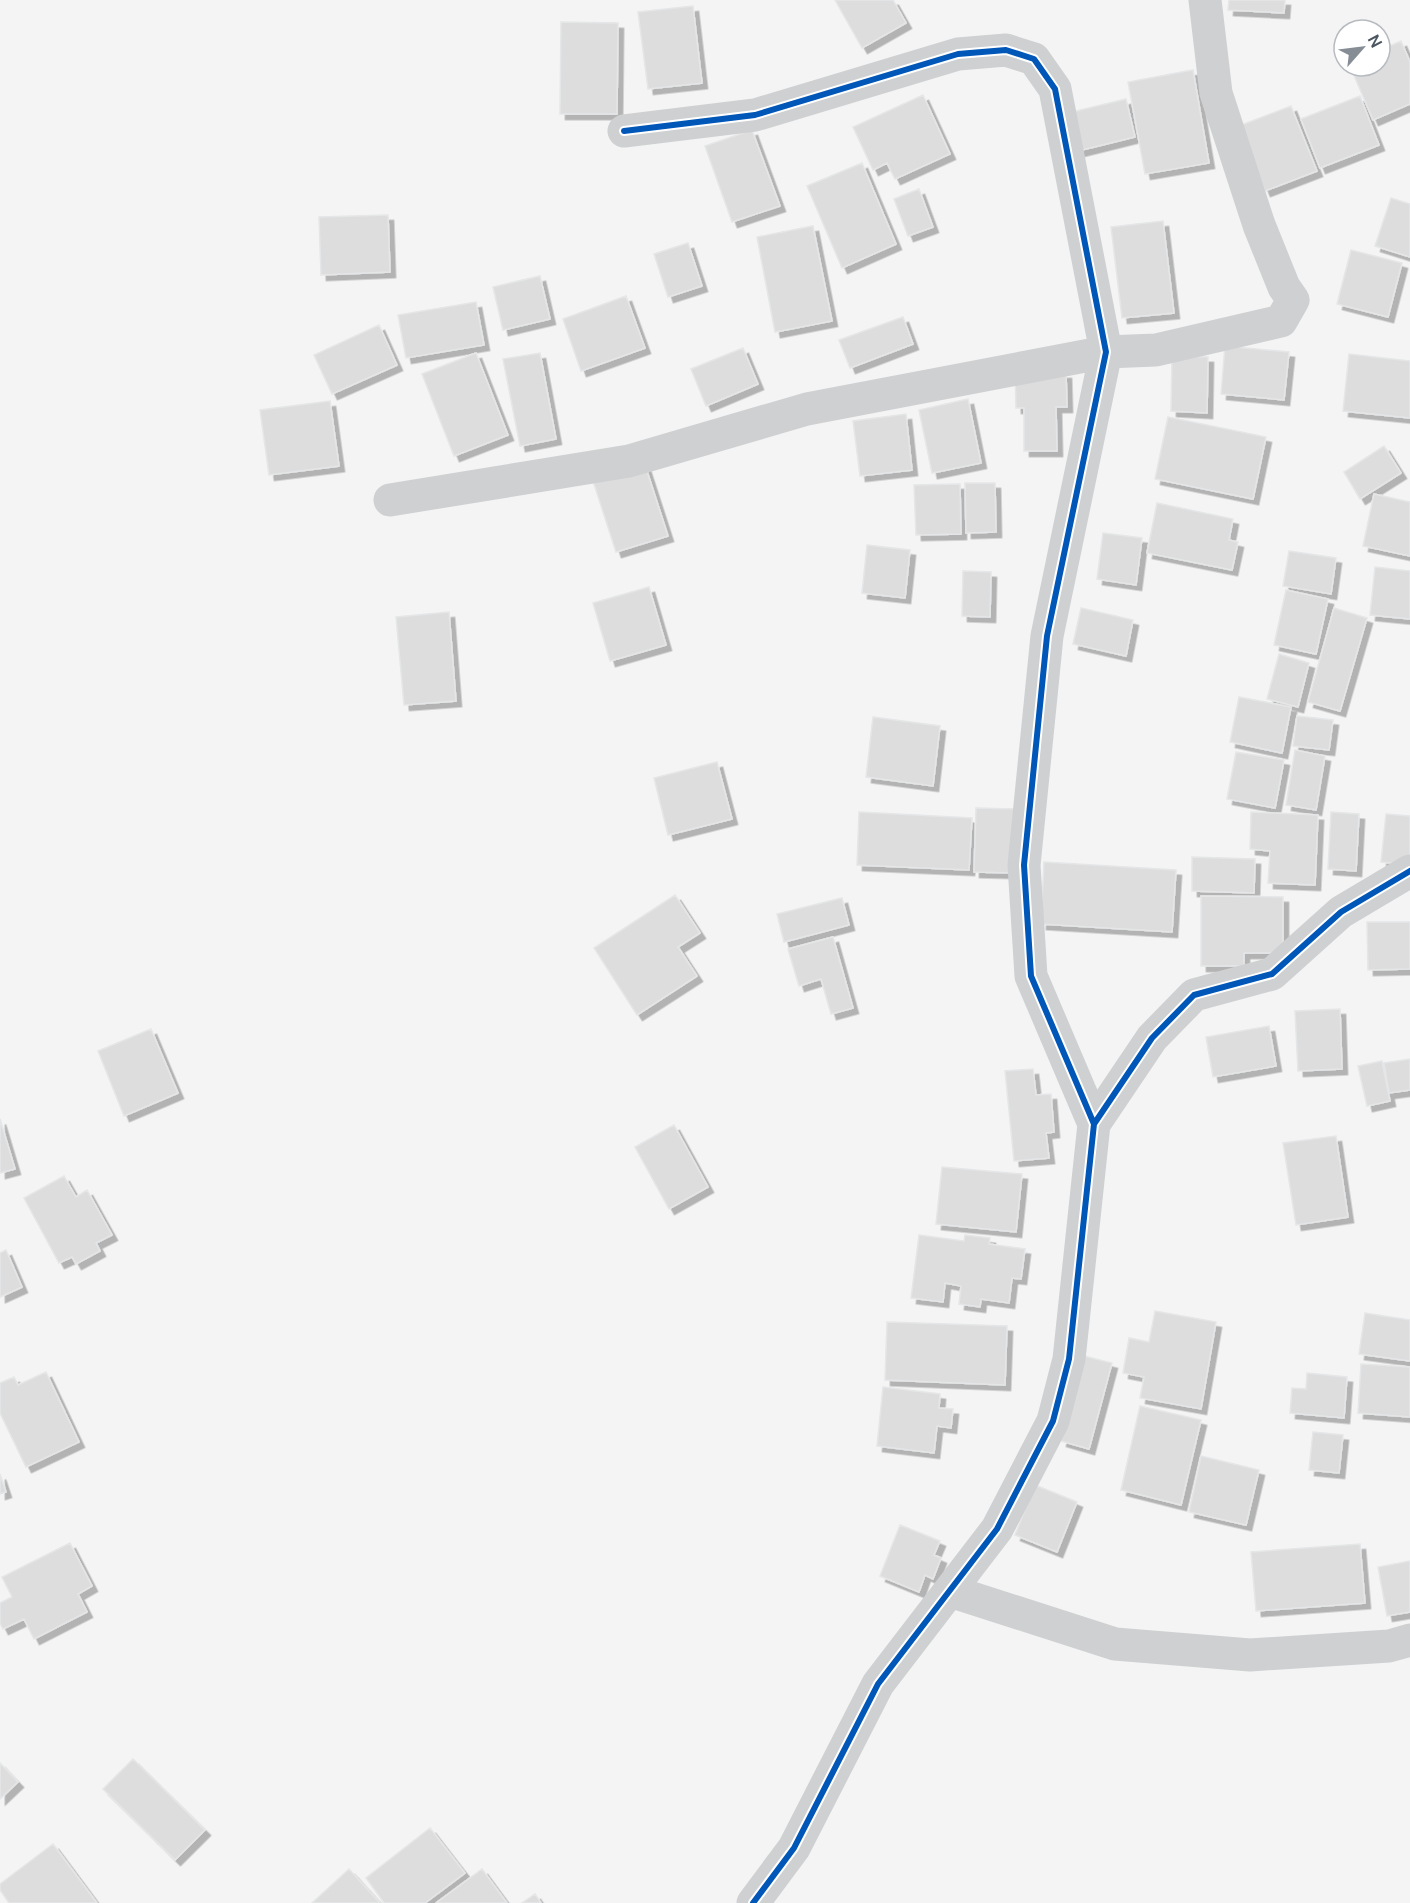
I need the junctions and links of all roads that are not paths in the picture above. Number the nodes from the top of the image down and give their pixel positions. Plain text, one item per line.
1 (1205, 0) edge
2 (624, 131) dead end
3 (1106, 352) junction
4 (390, 500) dead end
5 (1410, 871) edge
6 (1094, 1124) junction
7 (950, 1591) junction
8 (1410, 1640) edge
9 (753, 1903) edge

1 - 3 street
2 - 3 street
3 - 4 street
3 - 6 street
5 - 6 street
6 - 7 street
7 - 8 street
7 - 9 street

